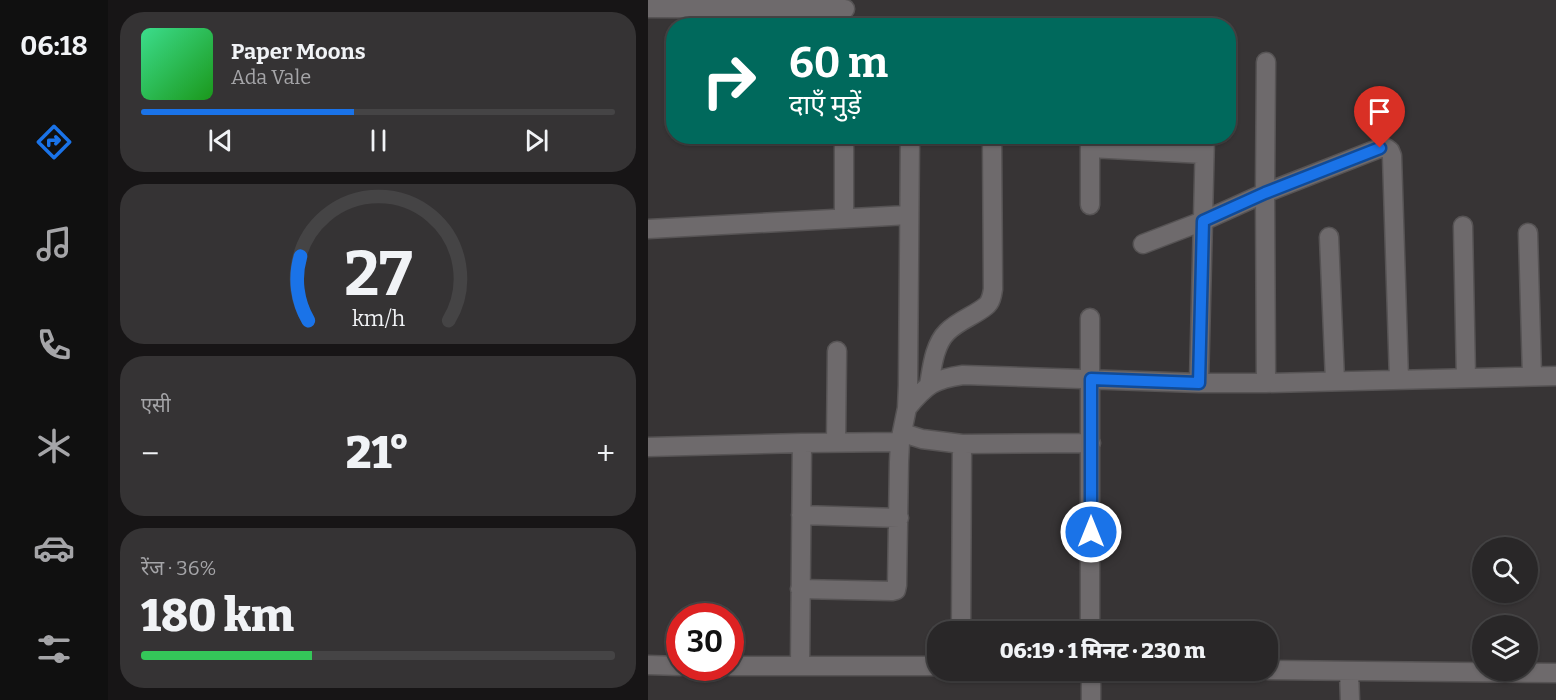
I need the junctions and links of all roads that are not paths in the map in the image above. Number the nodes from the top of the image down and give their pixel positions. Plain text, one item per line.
1 (648, 8) edge
2 (845, 12) edge
3 (1266, 62) dead end
4 (844, 144) edge
5 (910, 144) edge
6 (992, 144) edge
7 (1090, 144) edge
8 (1166, 144) edge
9 (1204, 145) edge
10 (1265, 193) junction
11 (1090, 205) dead end
12 (909, 215) junction
13 (844, 218) junction
14 (1203, 221) junction
15 (1463, 226) dead end
16 (648, 228) edge
17 (1528, 233) dead end
18 (1329, 237) dead end
19 (1143, 244) dead end
20 (1090, 318) dead end
21 (837, 351) dead end
22 (1532, 376) junction
23 (1556, 376) edge
24 (1466, 378) junction
25 (1091, 379) junction
26 (1399, 380) junction
27 (1335, 381) junction
28 (1199, 383) junction
29 (1266, 383) junction
30 (929, 385) junction
31 (907, 408) junction
32 (902, 437) junction
33 (836, 442) junction
34 (802, 443) junction
35 (1091, 443) junction
36 (962, 444) junction
37 (648, 447) edge
38 (801, 515) junction
39 (899, 518) junction
40 (800, 589) junction
41 (961, 621) edge
42 (1090, 621) edge
43 (648, 666) edge
44 (666, 666) edge
45 (744, 666) edge
46 (800, 666) junction
47 (927, 666) edge
48 (1278, 670) edge
49 (1349, 671) junction
50 (1556, 673) edge
51 (1091, 681) edge
52 (1091, 700) edge
53 (1350, 700) edge

1 - 2 street
3 - 10 street
4 - 13 street
5 - 12 street
6 - 30 street
7 - 11 street
8 - 9 street
9 - 14 street
10 - 14 street
10 - 26 street
10 - 29 street
12 - 13 street
12 - 31 street
13 - 16 street
14 - 19 street
14 - 28 street
15 - 24 street
17 - 22 street
18 - 27 street
20 - 25 street
21 - 33 street
22 - 23 street
22 - 24 street
24 - 26 street
25 - 28 street
25 - 30 street
25 - 35 street
26 - 27 street
27 - 29 street
28 - 29 street
30 - 31 street
31 - 32 street
32 - 33 street
32 - 36 street
32 - 39 street
33 - 34 street
34 - 37 street
34 - 38 street
35 - 36 street
35 - 42 street
36 - 41 street
38 - 39 street
38 - 40 street
39 - 40 street
40 - 46 street
43 - 44 street
45 - 46 street
46 - 47 street
48 - 49 street
49 - 50 street
49 - 53 street
51 - 52 street

